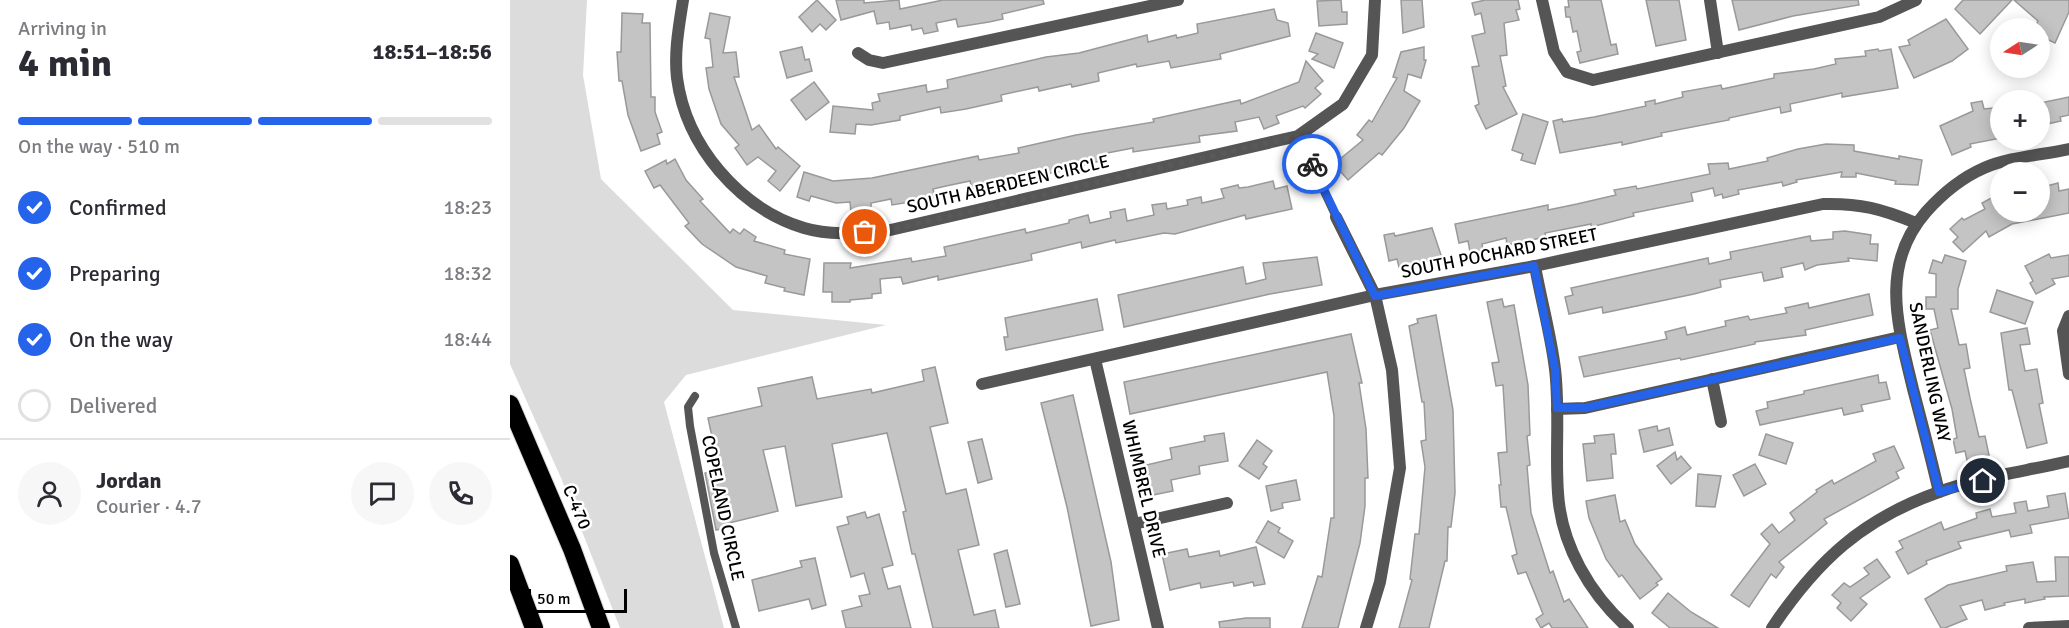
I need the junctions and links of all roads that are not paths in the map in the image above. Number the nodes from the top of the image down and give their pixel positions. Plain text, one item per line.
1 (683, 0) edge
2 (1178, 0) edge
3 (1375, 0) edge
4 (1542, 0) edge
5 (1710, 0) edge
6 (1916, 0) edge
7 (858, 53) dead end
8 (1718, 53) junction
9 (1298, 136) junction
10 (2069, 149) edge
11 (1336, 217) joint
12 (1916, 223) junction
13 (1534, 266) junction
14 (1375, 296) junction
15 (2069, 316) edge
16 (1900, 338) junction
17 (1095, 359) junction
18 (2069, 374) edge
19 (1712, 379) junction
20 (982, 384) dead end
21 (695, 396) dead end
22 (510, 404) edge
23 (1557, 408) junction
24 (1721, 422) dead end
25 (2069, 461) edge
26 (1939, 492) junction
27 (1227, 503) dead end
28 (1134, 524) junction
29 (510, 564) edge
30 (2069, 626) edge
31 (534, 628) edge
32 (601, 628) edge
33 (736, 628) edge
34 (1158, 628) edge
35 (1366, 628) edge
36 (1628, 628) edge
37 (1772, 628) edge
38 (2029, 628) edge

1 - 9 street, SOUTH ABERDEEN CIRCLE
2 - 7 street
3 - 9 street, SOUTH ABERDEEN CIRCLE
4 - 8 street
5 - 8 street
6 - 8 street
9 - 11 lane
10 - 12 street, SANDERLING WAY
11 - 14 street
12 - 13 street, SOUTH POCHARD STREET
12 - 16 street, SANDERLING WAY
13 - 14 street, SOUTH POCHARD STREET
13 - 23 street
14 - 17 street, SOUTH POCHARD STREET
14 - 35 street
15 - 18 street
16 - 19 street
16 - 26 street, SANDERLING WAY
17 - 20 street, SOUTH POCHARD STREET
17 - 28 street, WHIMBREL DRIVE
19 - 23 street
19 - 24 street
21 - 33 lane, COPELAND CIRCLE
22 - 32 highway, C-470
23 - 36 street
25 - 26 street
26 - 37 street
27 - 28 street
28 - 34 street, WHIMBREL DRIVE
29 - 31 highway
30 - 38 street

